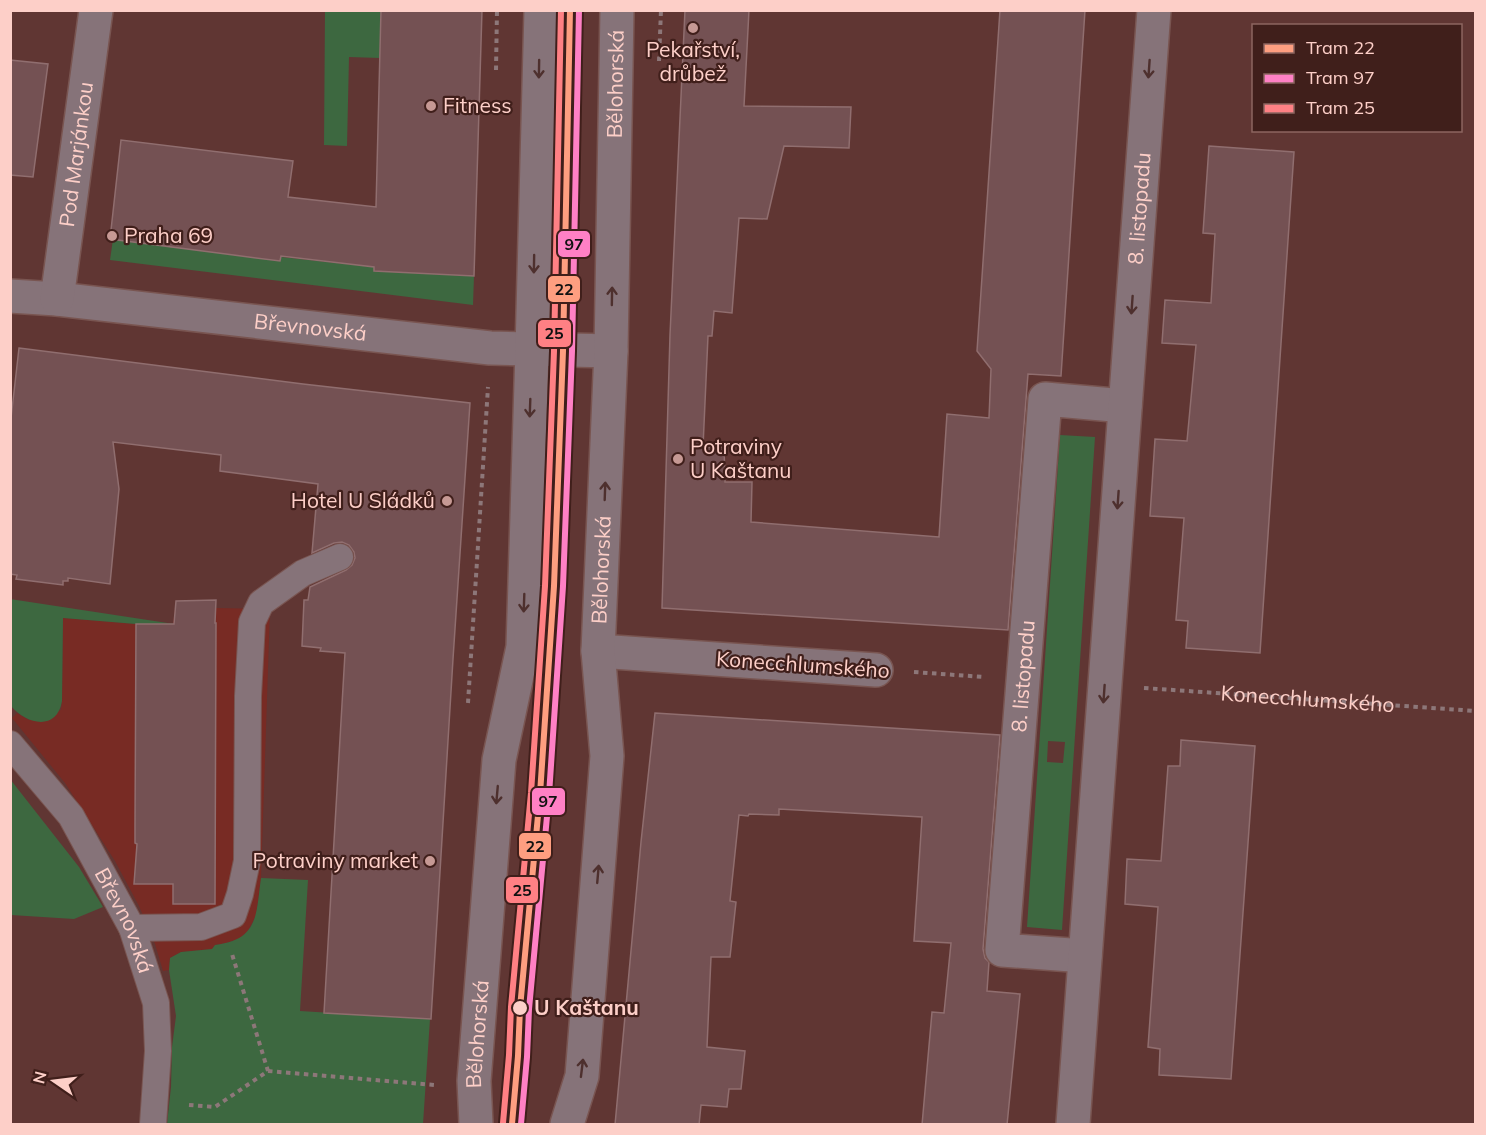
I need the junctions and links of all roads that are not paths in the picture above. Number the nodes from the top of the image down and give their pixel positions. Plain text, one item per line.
1 (96, 10) edge
2 (541, 10) edge
3 (617, 10) edge
4 (1154, 10) edge
5 (10, 296) edge
6 (57, 299) junction
7 (532, 350) junction
8 (610, 351) junction
9 (1125, 406) junction
10 (340, 556) dead end
11 (598, 651) junction
12 (876, 670) road end
13 (10, 744) edge
14 (132, 928) junction
15 (1085, 956) junction
16 (154, 1113) edge
17 (476, 1125) edge
18 (567, 1125) edge
19 (1073, 1125) edge

1 - 6 street, Pod Marjánkou
2 -> 7 street, Bělohorská
8 -> 3 street, Bělohorská
4 -> 9 street, 8. listopadu
5 - 6 street, Břevnovská
6 - 7 street, Břevnovská
7 - 8 street, Břevnovská
7 -> 17 street, Bělohorská
11 -> 8 street, Bělohorská
9 -> 15 street, 8. listopadu
9 - 15 street, 8. listopadu
10 - 14 lane
11 - 12 street, Konecchlumského
18 -> 11 street, Bělohorská
13 - 14 lane, Břevnovská
14 - 16 lane, Břevnovská
15 - 19 street, 8. listopadu

